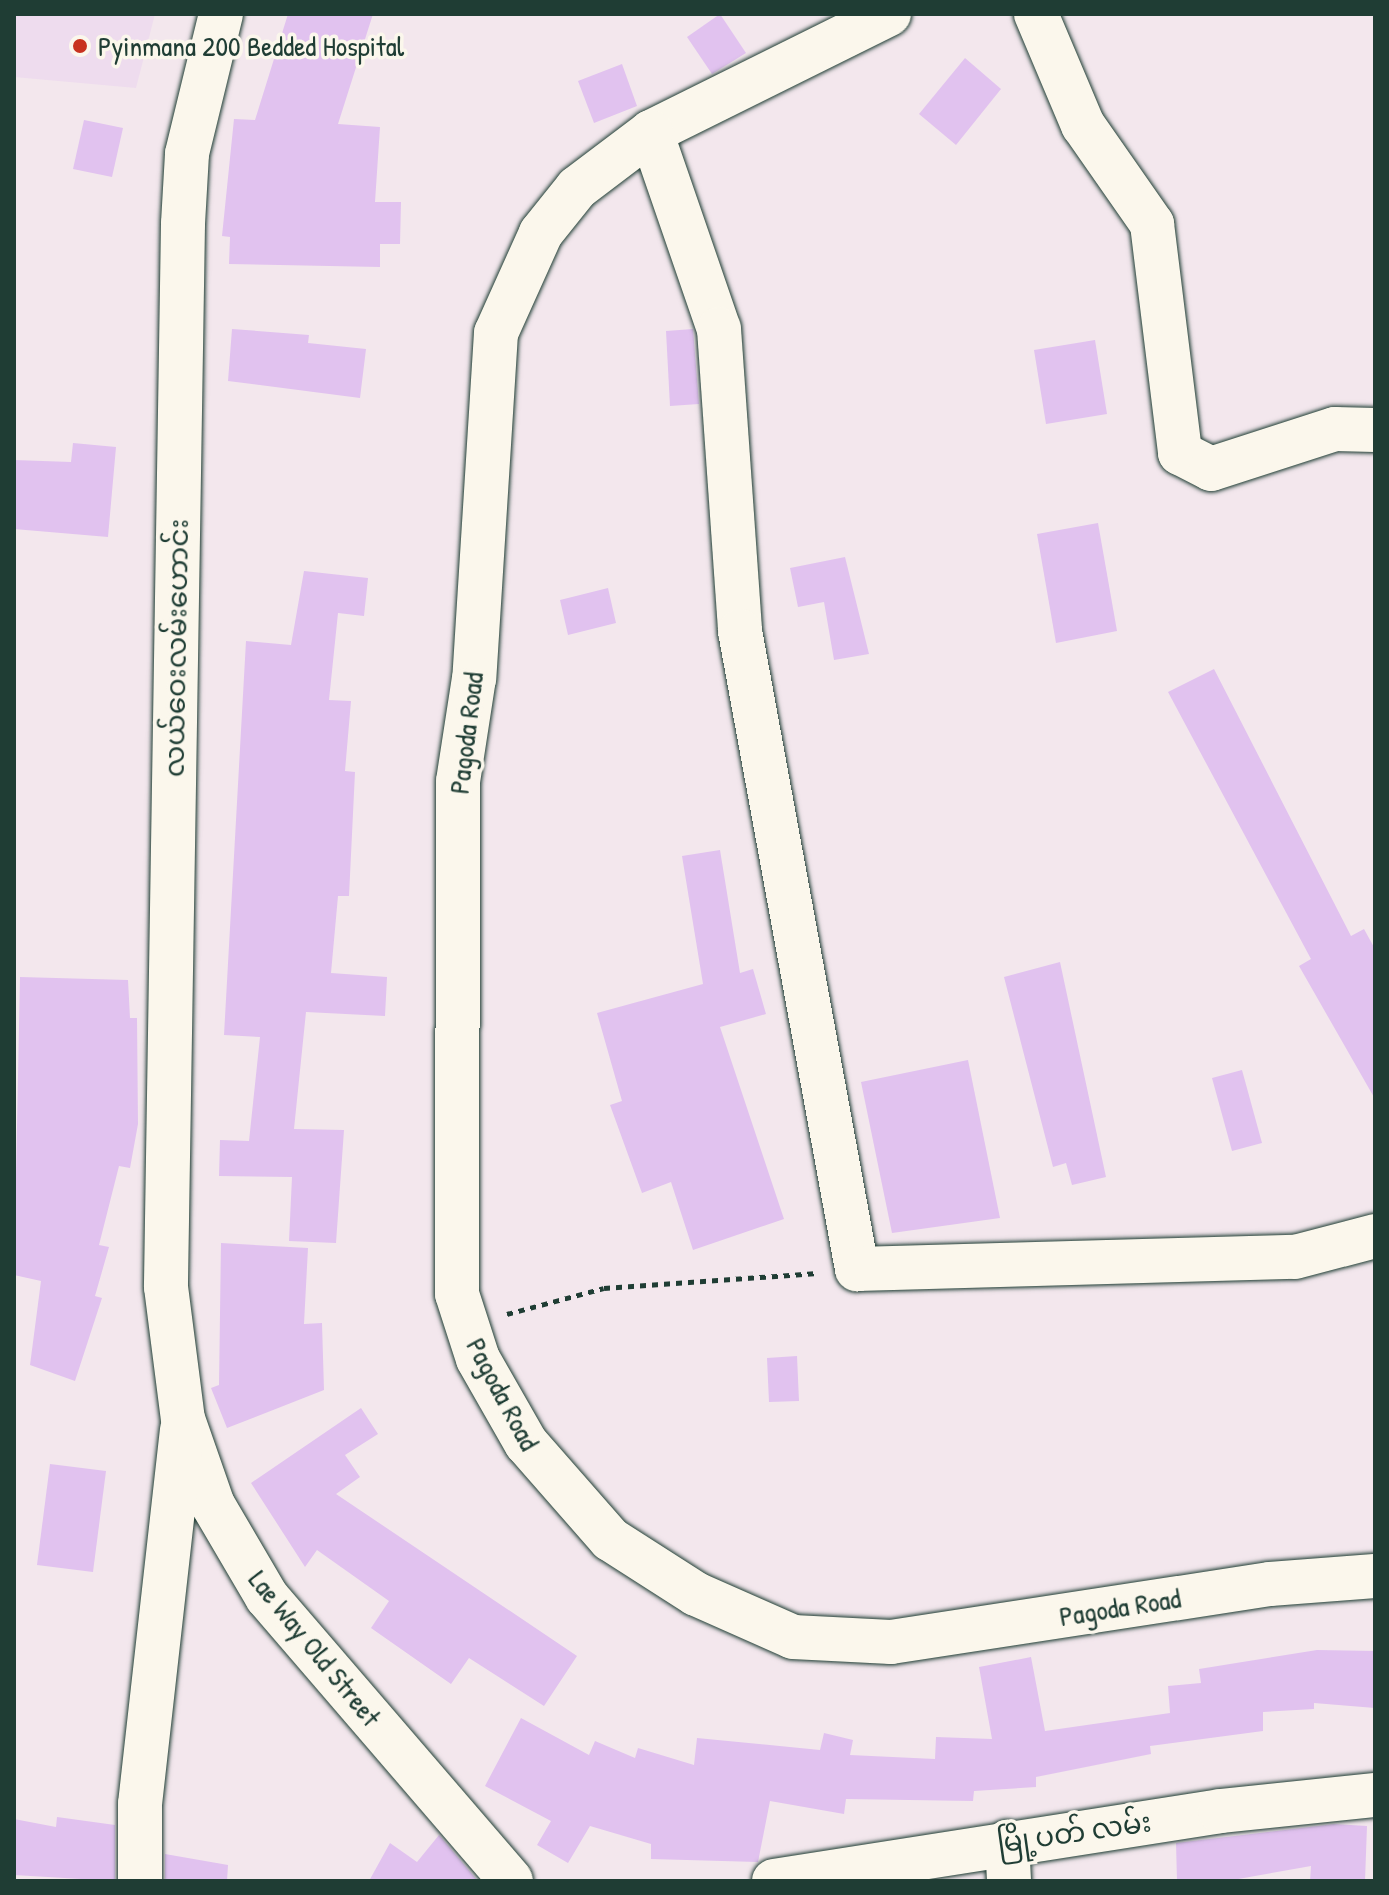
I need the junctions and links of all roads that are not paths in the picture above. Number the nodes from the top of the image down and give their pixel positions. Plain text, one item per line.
1 (221, 14) edge
2 (889, 14) edge
3 (1036, 14) edge
4 (651, 132) junction
5 (1375, 430) edge
6 (1375, 1236) edge
7 (166, 1287) joint
8 (183, 1419) junction
9 (1375, 1576) edge
10 (1375, 1795) edge
11 (1008, 1861) edge
12 (140, 1881) edge
13 (511, 1881) edge
14 (774, 1881) edge

1 - 7 street, လယ်ဝေးလမ်းဟောင်း
2 - 4 street
3 - 5 street
4 - 6 street
4 - 9 street, Pagoda Road
7 - 8 street, Lae Way Old Street
8 - 12 street
8 - 13 street, Lae Way Old Street
10 - 11 street, မြို့ပတ် လမ်း
11 - 14 street, မြို့ပတ် လမ်း

